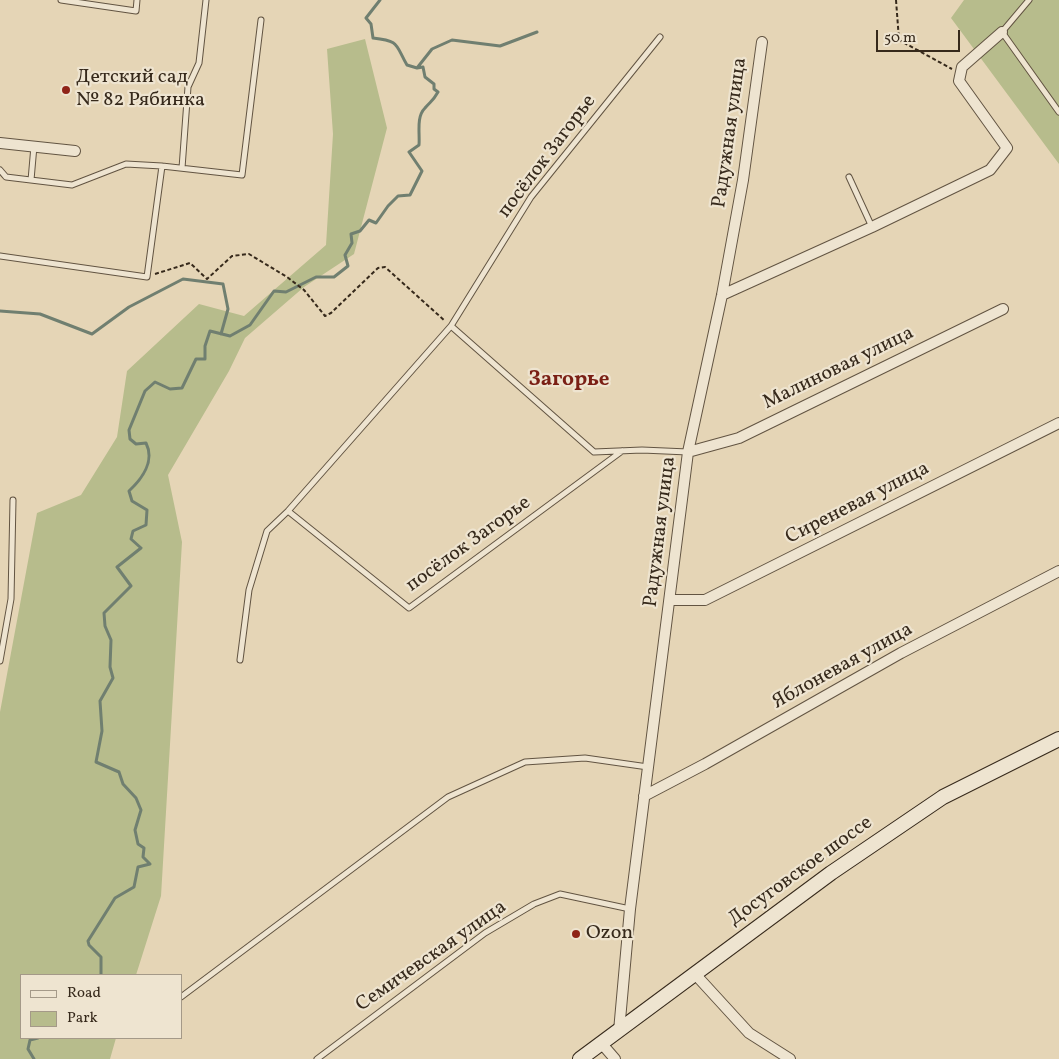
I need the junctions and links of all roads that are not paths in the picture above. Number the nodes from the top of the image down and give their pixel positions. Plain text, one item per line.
1 (61, 0) edge
2 (137, 0) edge
3 (206, 0) edge
4 (1029, 0) edge
5 (262, 20) dead end
6 (1002, 32) junction
7 (660, 37) dead end
8 (762, 42) dead end
9 (1059, 112) edge
10 (0, 143) edge
11 (34, 146) junction
12 (75, 150) dead end
13 (162, 166) junction
14 (182, 168) junction
15 (0, 170) edge
16 (849, 177) dead end
17 (31, 180) junction
18 (872, 227) junction
19 (0, 256) edge
20 (722, 294) junction
21 (1003, 308) dead end
22 (450, 326) junction
23 (1059, 423) edge
24 (622, 451) junction
25 (688, 452) junction
26 (13, 500) dead end
27 (288, 512) junction
28 (1059, 571) edge
29 (670, 600) junction
30 (240, 660) dead end
31 (0, 661) edge
32 (1059, 739) edge
33 (648, 767) junction
34 (644, 796) junction
35 (630, 908) junction
36 (696, 974) junction
37 (182, 996) edge
38 (619, 1030) junction
39 (602, 1044) junction
40 (317, 1059) edge
41 (580, 1059) edge
42 (615, 1059) edge
43 (790, 1059) edge

1 - 2 lane
3 - 14 lane
4 - 6 lane
5 - 14 lane
6 - 9 lane
6 - 18 street
7 - 22 lane, посёлок Загорье
8 - 20 street, Радужная улица
10 - 11 street
11 - 12 street
11 - 17 lane
13 - 14 lane
13 - 17 lane
13 - 19 lane
15 - 17 lane
16 - 18 lane
18 - 20 street
20 - 25 street, Радужная улица
21 - 25 street, Малиновая улица
22 - 24 lane
22 - 27 lane, посёлок Загорье
23 - 29 street, Сиреневая улица
24 - 25 lane
24 - 27 lane, посёлок Загорье
25 - 29 street, Радужная улица
26 - 31 lane
27 - 30 lane, посёлок Загорье
28 - 34 street, Яблоневая улица
29 - 33 street, Радужная улица
32 - 36 main road, Досуговское шоссе
33 - 34 street, Радужная улица
33 - 37 lane
34 - 35 street, Радужная улица
35 - 38 street, Радужная улица
35 - 40 lane, Семичевская улица
36 - 38 main road, Досуговское шоссе
36 - 43 street
38 - 39 main road, Досуговское шоссе
39 - 41 main road, Досуговское шоссе
39 - 42 street

